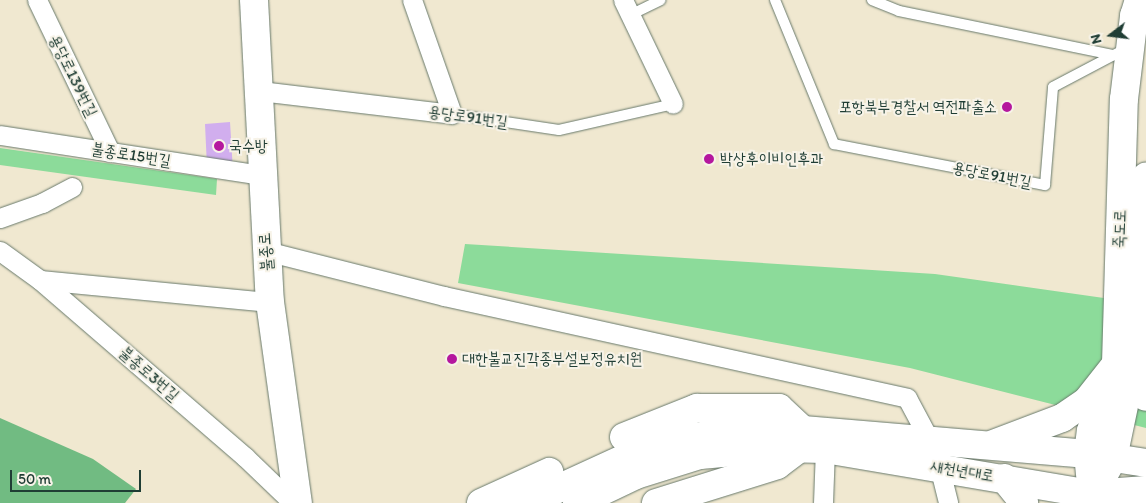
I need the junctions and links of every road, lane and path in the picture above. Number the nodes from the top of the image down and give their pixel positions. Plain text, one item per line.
1 (36, 0) edge
2 (254, 0) edge
3 (412, 0) edge
4 (661, 0) edge
5 (775, 0) edge
6 (872, 0) edge
7 (1139, 0) edge
8 (627, 7) edge
9 (1130, 48) edge
10 (260, 91) junction
11 (673, 104) joint
12 (452, 114) junction
13 (0, 135) edge
14 (110, 152) junction
15 (261, 175) junction
16 (1146, 177) edge
17 (72, 187) dead end
18 (0, 218) edge
19 (0, 251) edge
20 (266, 251) junction
21 (40, 280) junction
22 (270, 302) junction
23 (1124, 366) junction
24 (1146, 397) edge
25 (789, 439) junction
26 (930, 440) junction
27 (990, 445) junction
28 (825, 449) junction
29 (1101, 456) junction
30 (1146, 463) edge
31 (939, 466) junction
32 (1004, 478) junction
33 (1146, 490) edge
34 (1087, 498) edge
35 (293, 503) edge
36 (298, 503) edge
37 (481, 503) edge
38 (527, 503) edge
39 (577, 503) edge
40 (656, 503) edge
41 (823, 503) edge
42 (948, 503) edge
43 (1024, 503) edge

1 - 14 street, 용당로139번길
2 - 10 main road, 불종로
3 - 12 street
4 - 8 lane
5 - 9 lane, 용당로91번길
6 - 9 lane
7 - 9 main road, 죽도로
8 - 11 street
9 - 23 main road, 죽도로
10 - 12 street, 용당로91번길
10 - 15 main road, 불종로
11 - 12 lane, 용당로91번길
13 - 14 street, 불종로15번길
14 - 15 street, 불종로15번길
15 - 20 main road, 불종로
16 - 23 main road, 죽도로
17 - 18 street
19 - 21 street, 불종로3번길
20 - 22 main road, 불종로
20 - 26 street
21 - 22 street
21 - 35 street, 불종로3번길
22 - 36 main road, 불종로
23 - 24 main road
23 - 27 main road
23 - 29 main road, 죽도로
25 - 26 main road, 새천년대로
25 - 28 main road, 새천년대로
25 - 37 main road
25 - 38 main road
25 - 39 main road
25 - 40 main road
26 - 27 main road, 새천년대로
27 - 29 main road, 새천년대로
28 - 31 main road, 새천년대로
28 - 41 street
29 - 30 main road, 새천년대로
29 - 34 main road, 죽도로
31 - 32 main road, 새천년대로
31 - 42 street
32 - 34 main road, 새천년대로
32 - 43 main road
33 - 34 main road, 새천년대로

